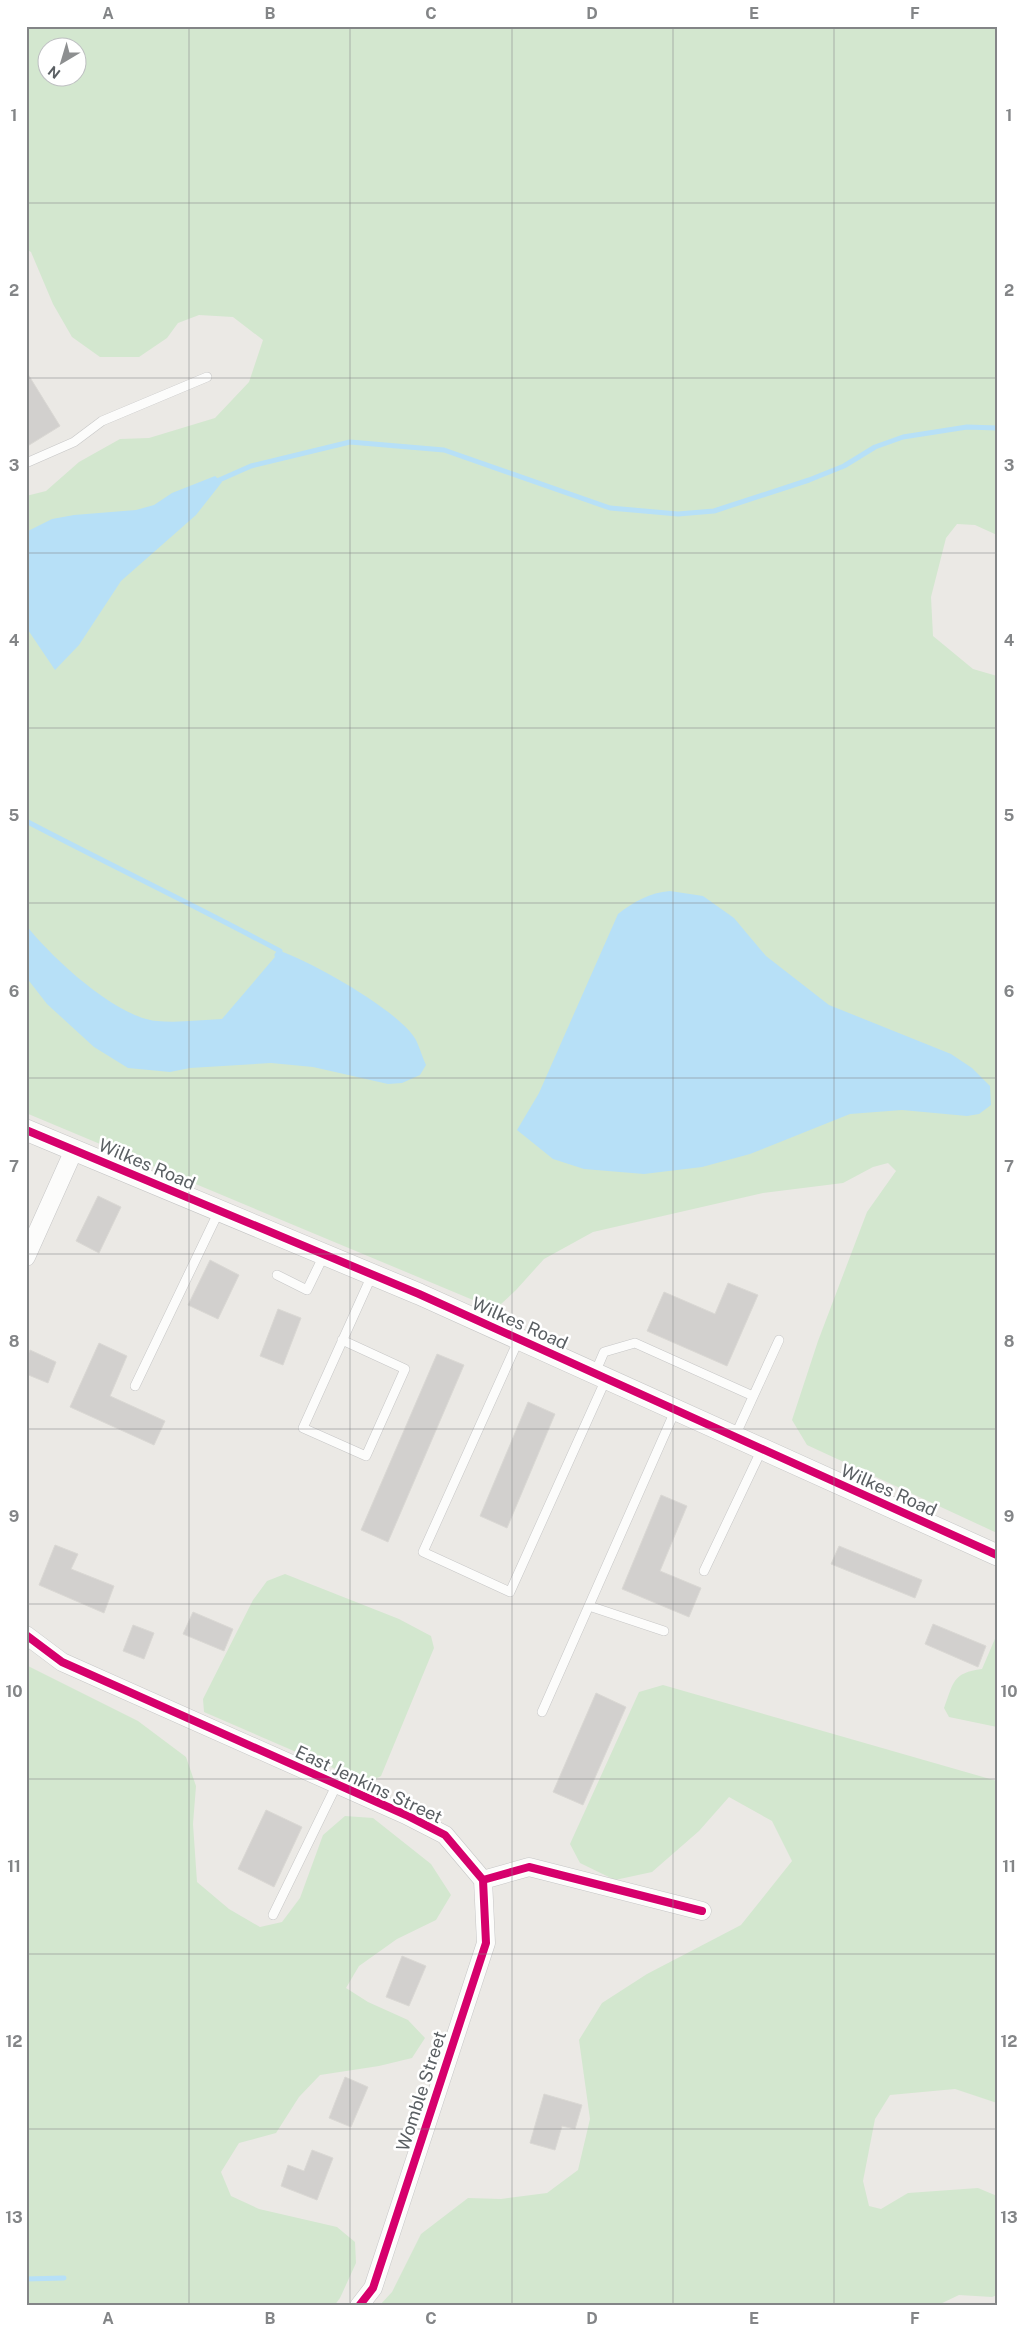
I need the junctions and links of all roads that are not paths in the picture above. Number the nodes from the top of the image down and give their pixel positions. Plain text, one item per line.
1 (207, 377) dead end
2 (26, 463) edge
3 (26, 1130) edge
4 (74, 1150) junction
5 (219, 1211) junction
6 (324, 1255) junction
7 (26, 1257) edge
8 (372, 1275) junction
9 (277, 1276) dead end
10 (519, 1339) junction
11 (342, 1340) junction
12 (779, 1340) dead end
13 (600, 1376) junction
14 (135, 1386) dead end
15 (753, 1396) junction
16 (676, 1410) junction
17 (734, 1436) junction
18 (762, 1449) junction
19 (997, 1555) edge
20 (704, 1571) dead end
21 (589, 1606) junction
22 (664, 1631) dead end
23 (26, 1635) edge
24 (542, 1712) dead end
25 (337, 1784) junction
26 (483, 1880) junction
27 (702, 1911) dead end
28 (273, 1915) dead end
29 (359, 2306) edge

1 - 2 lane
3 - 4 street, Wilkes Road
4 - 5 street, Wilkes Road
4 - 7 street
5 - 6 street, Wilkes Road
5 - 14 lane
6 - 8 street, Wilkes Road
6 - 9 lane
8 - 10 street, Wilkes Road
8 - 11 lane
10 - 13 street, Wilkes Road
10 - 13 lane
11 - 11 lane
12 - 15 lane
13 - 15 lane
13 - 16 street, Wilkes Road
15 - 17 lane
16 - 17 street, Wilkes Road
16 - 21 lane
17 - 18 street, Wilkes Road
18 - 19 street, Wilkes Road
18 - 20 lane
21 - 22 lane
21 - 24 lane
23 - 25 street, East Jenkins Street
25 - 26 street, East Jenkins Street
25 - 28 lane
26 - 27 street
26 - 29 street, Womble Street

